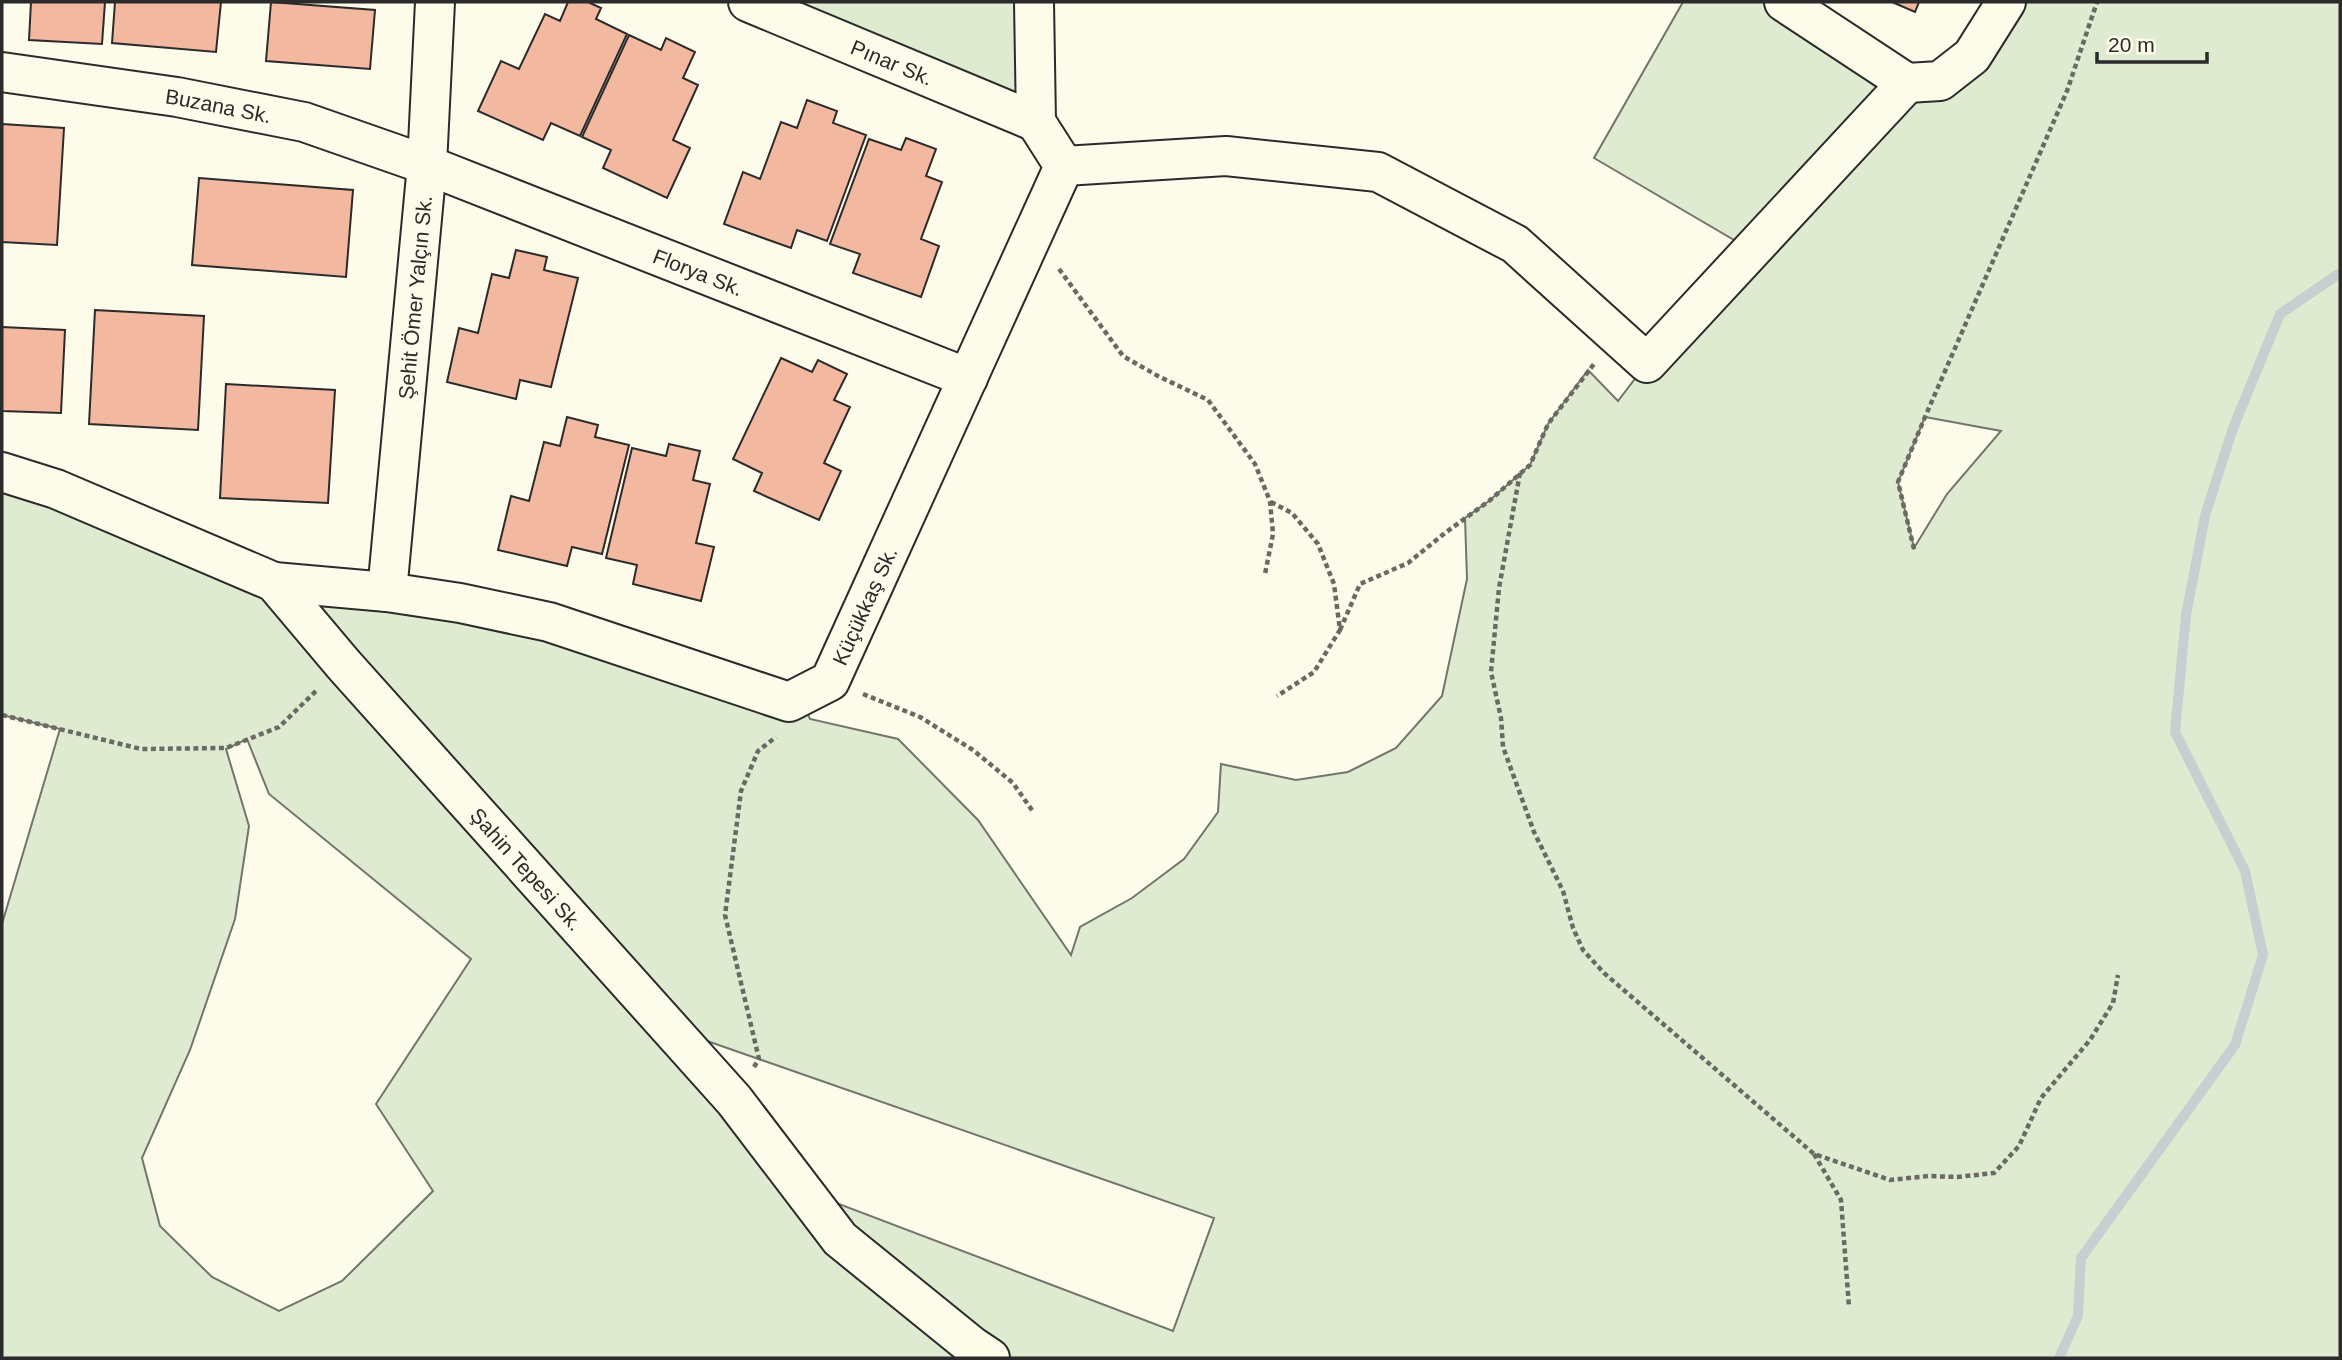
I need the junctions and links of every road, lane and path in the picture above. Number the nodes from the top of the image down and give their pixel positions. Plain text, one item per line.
1 (435, 2) edge
2 (748, 2) edge
3 (1034, 2) edge
4 (1784, 2) edge
5 (2006, 2) edge
6 (2097, 2) edge
7 (2, 72) edge
8 (1907, 83) junction
9 (1036, 122) junction
10 (427, 165) junction
11 (1064, 166) junction
12 (1033, 235) junction
13 (1619, 337) junction
14 (968, 378) junction
15 (2, 472) edge
16 (1520, 473) junction
17 (1270, 501) junction
18 (1914, 549) dead end
19 (1265, 573) dead end
20 (274, 582) junction
21 (387, 592) junction
22 (1339, 630) junction
23 (344, 665) junction
24 (815, 689) junction
25 (1277, 696) dead end
26 (2, 715) edge
27 (1034, 813) dead end
28 (2118, 975) dead end
29 (734, 1101) junction
30 (1814, 1154) junction
31 (1849, 1307) dead end
32 (990, 1358) edge

1 - 10 street, Şehit Ömer Yalçın Sk.
2 - 9 street, Pınar Sk.
3 - 9 street
4 - 8 street
5 - 8 street
6 - 18 path
7 - 10 street, Buzana Sk.
8 - 13 street
9 - 11 street
10 - 14 street, Florya Sk.
10 - 21 street, Şehit Ömer Yalçın Sk.
11 - 12 street, Küçükkaş Sk.
11 - 13 street
12 - 14 street, Küçükkaş Sk.
12 - 17 path
13 - 16 path
14 - 24 street, Küçükkaş Sk.
15 - 20 street, Şahin Tepesi Sk.
16 - 22 path
16 - 30 path
17 - 19 path
17 - 22 path
20 - 21 street
20 - 23 street, Şahin Tepesi Sk.
21 - 24 street
22 - 25 path
23 - 26 path
23 - 29 street, Şahin Tepesi Sk.
24 - 27 path
24 - 29 path
28 - 30 path
29 - 32 street, Şahin Tepesi Sk.
30 - 31 path

